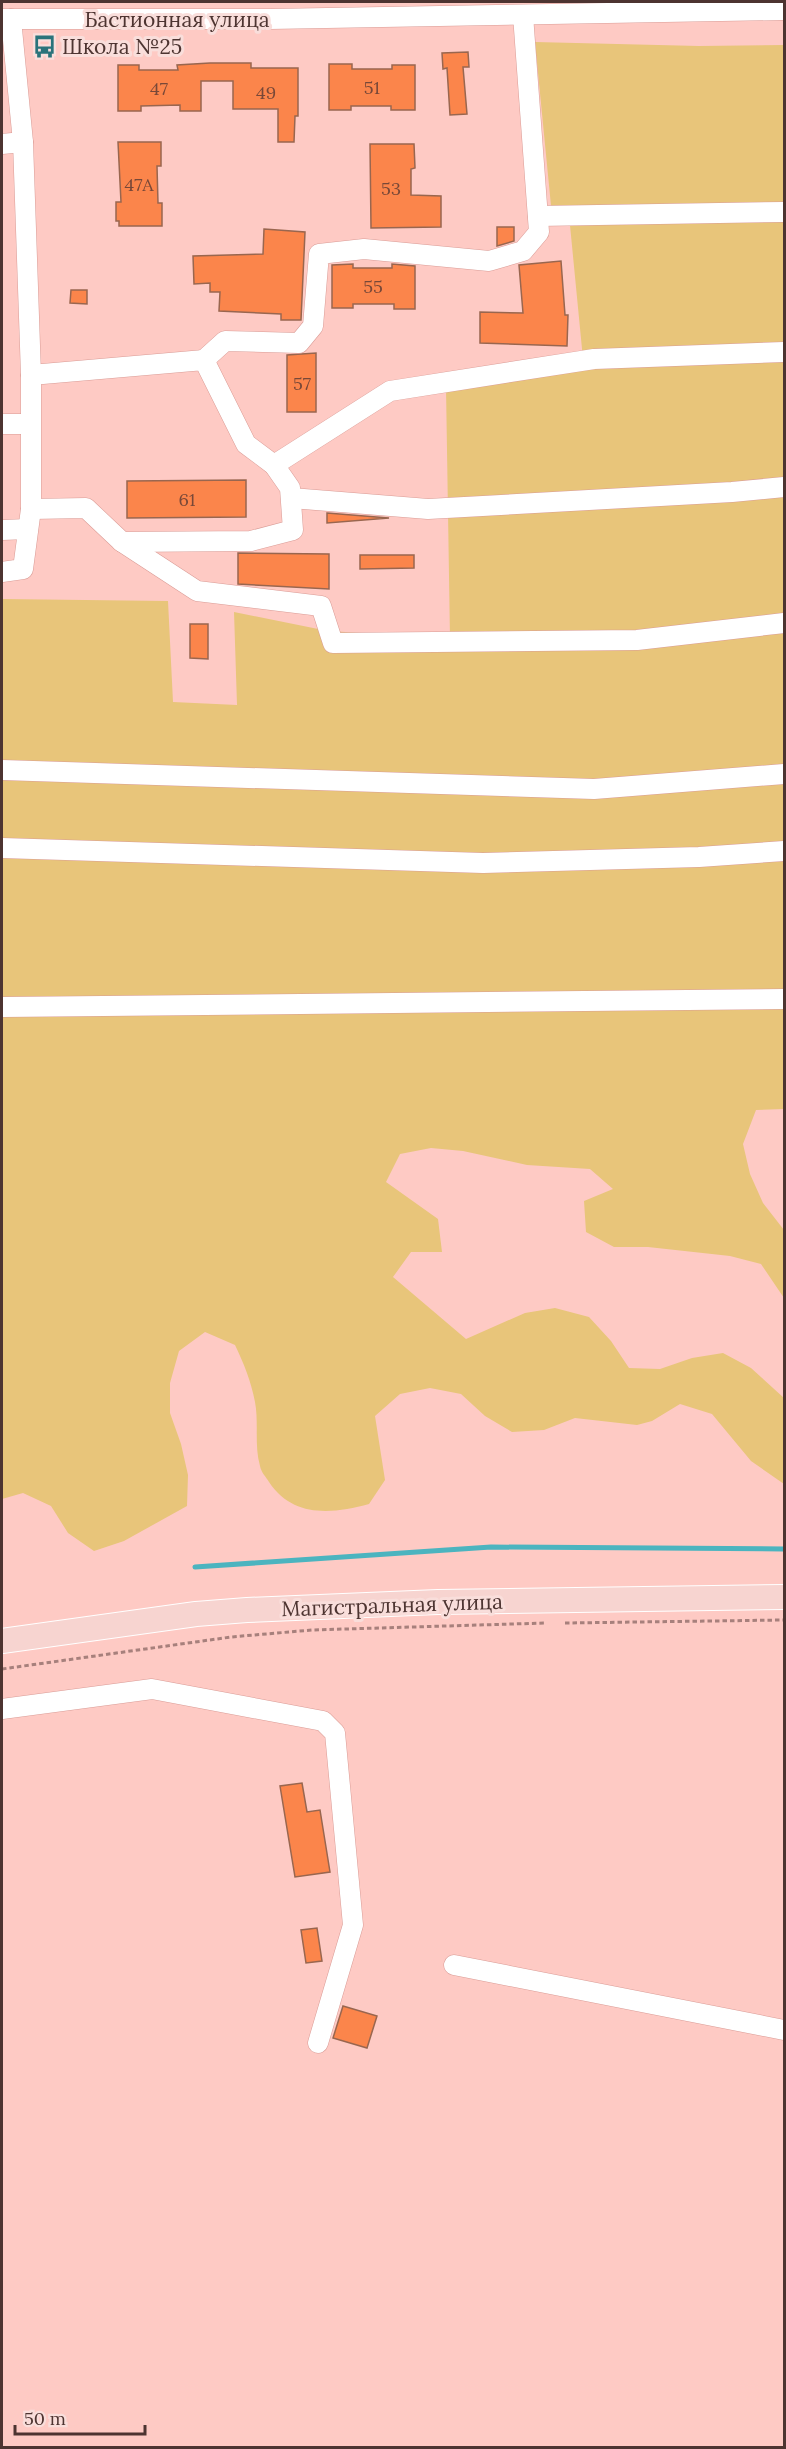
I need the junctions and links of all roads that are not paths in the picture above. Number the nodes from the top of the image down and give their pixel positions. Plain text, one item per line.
1 (89, 10) edge
2 (168, 10) edge
3 (269, 10) edge
4 (784, 10) edge
5 (523, 15) junction
6 (6, 19) edge
7 (23, 142) junction
8 (2, 144) edge
9 (784, 212) edge
10 (538, 216) junction
11 (784, 352) edge
12 (204, 360) junction
13 (32, 375) junction
14 (2, 424) edge
15 (30, 424) junction
16 (274, 465) junction
17 (784, 487) edge
18 (291, 498) junction
19 (31, 508) junction
20 (28, 529) junction
21 (2, 530) edge
22 (122, 542) junction
23 (2, 572) edge
24 (784, 623) edge
25 (2, 770) edge
26 (784, 774) edge
27 (2, 848) edge
28 (784, 851) edge
29 (784, 999) edge
30 (2, 1007) edge
31 (784, 1597) edge
32 (2, 1641) edge
33 (2, 1709) edge
34 (454, 1965) dead end
35 (784, 2030) edge
36 (318, 2043) dead end

1 - 2 street, Бастионная улица
1 - 6 street, Бастионная улица
2 - 3 street, Бастионная улица
3 - 5 street, Бастионная улица
4 - 5 street, Бастионная улица
5 - 10 street
6 - 7 street
7 - 8 street
7 - 13 street
9 - 10 street
10 - 12 street
11 - 16 street
12 - 13 street
12 - 16 street
13 - 15 street
14 - 15 street
15 - 19 street
16 - 18 street
17 - 18 street
18 - 22 street
19 - 20 street
19 - 22 street
20 - 21 street
20 - 23 street
22 - 24 street
25 - 26 street
27 - 28 street
29 - 30 street
31 - 32 main road, Магистральная улица
33 - 36 street
34 - 35 street

